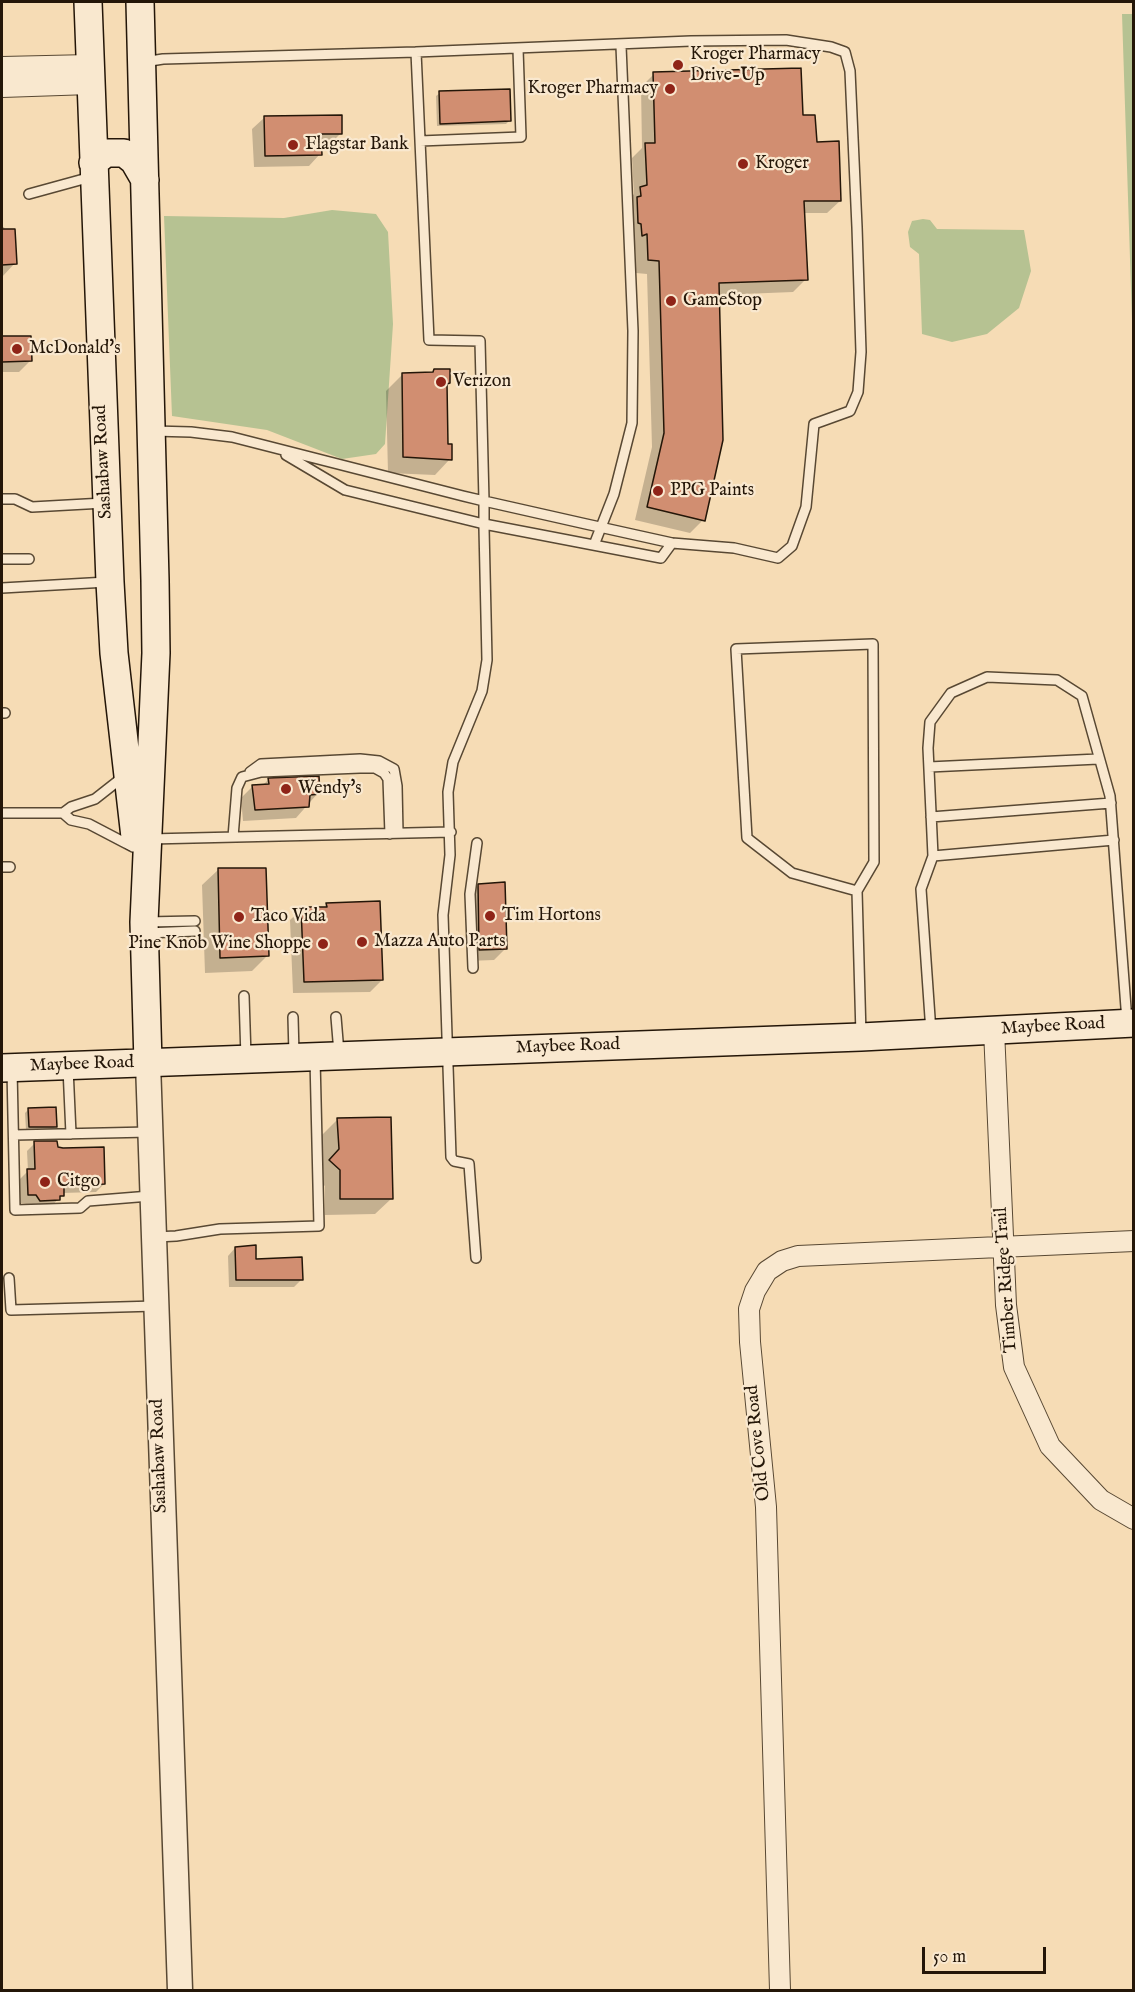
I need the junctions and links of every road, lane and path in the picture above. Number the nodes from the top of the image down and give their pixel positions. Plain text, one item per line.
1 (88, 2) edge
2 (140, 2) edge
3 (621, 46) junction
4 (518, 49) junction
5 (416, 52) junction
6 (142, 63) junction
7 (2, 68) edge
8 (90, 74) junction
9 (2, 87) edge
10 (420, 141) junction
11 (93, 170) junction
12 (145, 180) junction
13 (29, 194) dead end
14 (153, 431) junction
15 (279, 451) junction
16 (2, 499) edge
17 (484, 501) junction
18 (106, 503) junction
19 (484, 524) junction
20 (600, 527) junction
21 (672, 543) junction
22 (594, 545) junction
23 (29, 559) dead end
24 (2, 560) edge
25 (110, 570) junction
26 (155, 580) junction
27 (2, 588) edge
28 (1098, 759) junction
29 (928, 767) junction
30 (127, 773) junction
31 (1111, 803) junction
32 (2, 813) edge
33 (63, 813) junction
34 (931, 817) junction
35 (451, 832) junction
36 (394, 833) junction
37 (233, 837) junction
38 (1114, 840) junction
39 (477, 843) dead end
40 (142, 844) junction
41 (933, 856) junction
42 (857, 891) junction
43 (195, 926) dead end
44 (144, 927) junction
45 (472, 968) dead end
46 (244, 996) dead end
47 (293, 1017) dead end
48 (336, 1017) dead end
49 (1130, 1023) edge
50 (994, 1030) junction
51 (931, 1034) junction
52 (861, 1037) junction
53 (449, 1051) junction
54 (316, 1056) junction
55 (246, 1059) junction
56 (148, 1063) junction
57 (68, 1066) junction
58 (7, 1068) edge
59 (150, 1132) junction
60 (71, 1134) junction
61 (14, 1135) junction
62 (152, 1196) junction
63 (153, 1237) junction
64 (1134, 1241) edge
65 (1003, 1246) junction
66 (476, 1258) dead end
67 (9, 1278) dead end
68 (156, 1306) junction
69 (1134, 1519) edge
70 (180, 1990) edge
71 (780, 1990) edge

1 - 8 main road, Sashabaw Road
2 - 6 main road, Sashabaw Road
3 - 4 lane
3 - 20 lane
3 - 21 lane
4 - 5 lane
4 - 10 lane
5 - 6 lane
5 - 10 lane
6 - 12 main road, Sashabaw Road
7 - 8 street
8 - 9 street
8 - 11 main road, Sashabaw Road
10 - 17 lane
11 - 12 main road
11 - 13 lane
11 - 18 main road, Sashabaw Road
12 - 14 main road, Sashabaw Road
14 - 15 lane
14 - 26 main road, Sashabaw Road
15 - 17 lane
15 - 19 lane
16 - 18 lane
17 - 19 lane
17 - 20 lane
18 - 25 main road, Sashabaw Road
19 - 22 lane
19 - 35 lane
20 - 21 lane
20 - 22 lane
21 - 22 lane
23 - 24 lane
25 - 26 main road
25 - 27 lane
25 - 30 main road, Sashabaw Road
26 - 40 main road, Sashabaw Road
28 - 29 lane
28 - 29 lane
28 - 31 lane
29 - 34 lane
30 - 33 lane
30 - 40 main road, Sashabaw Road
31 - 34 lane
31 - 38 lane
32 - 33 lane
33 - 40 lane
34 - 41 lane
35 - 36 lane
35 - 53 lane
36 - 37 lane
36 - 37 lane
37 - 40 lane
38 - 41 lane
38 - 49 lane
39 - 45 lane
40 - 44 main road, Sashabaw Road
41 - 51 lane
42 - 42 lane
42 - 52 lane
43 - 44 lane
44 - 56 main road, Sashabaw Road
46 - 55 lane
47 - 54 lane
48 - 54 lane
49 - 50 main road, Maybee Road
50 - 51 main road, Maybee Road
50 - 65 street, Timber Ridge Trail
51 - 52 main road, Maybee Road
52 - 53 main road, Maybee Road
53 - 54 main road, Maybee Road
53 - 66 lane
54 - 55 main road, Maybee Road
54 - 63 lane
55 - 56 main road, Maybee Road
56 - 57 main road, Maybee Road
56 - 59 street, Sashabaw Road
57 - 58 main road, Maybee Road
57 - 60 lane
58 - 61 lane
59 - 60 lane
59 - 62 street, Sashabaw Road
60 - 61 lane
61 - 62 lane
62 - 63 street, Sashabaw Road
63 - 68 street, Sashabaw Road
64 - 65 street, Old Cove Road
65 - 69 street, Timber Ridge Trail
65 - 71 street, Old Cove Road
67 - 68 lane
68 - 70 street, Sashabaw Road

